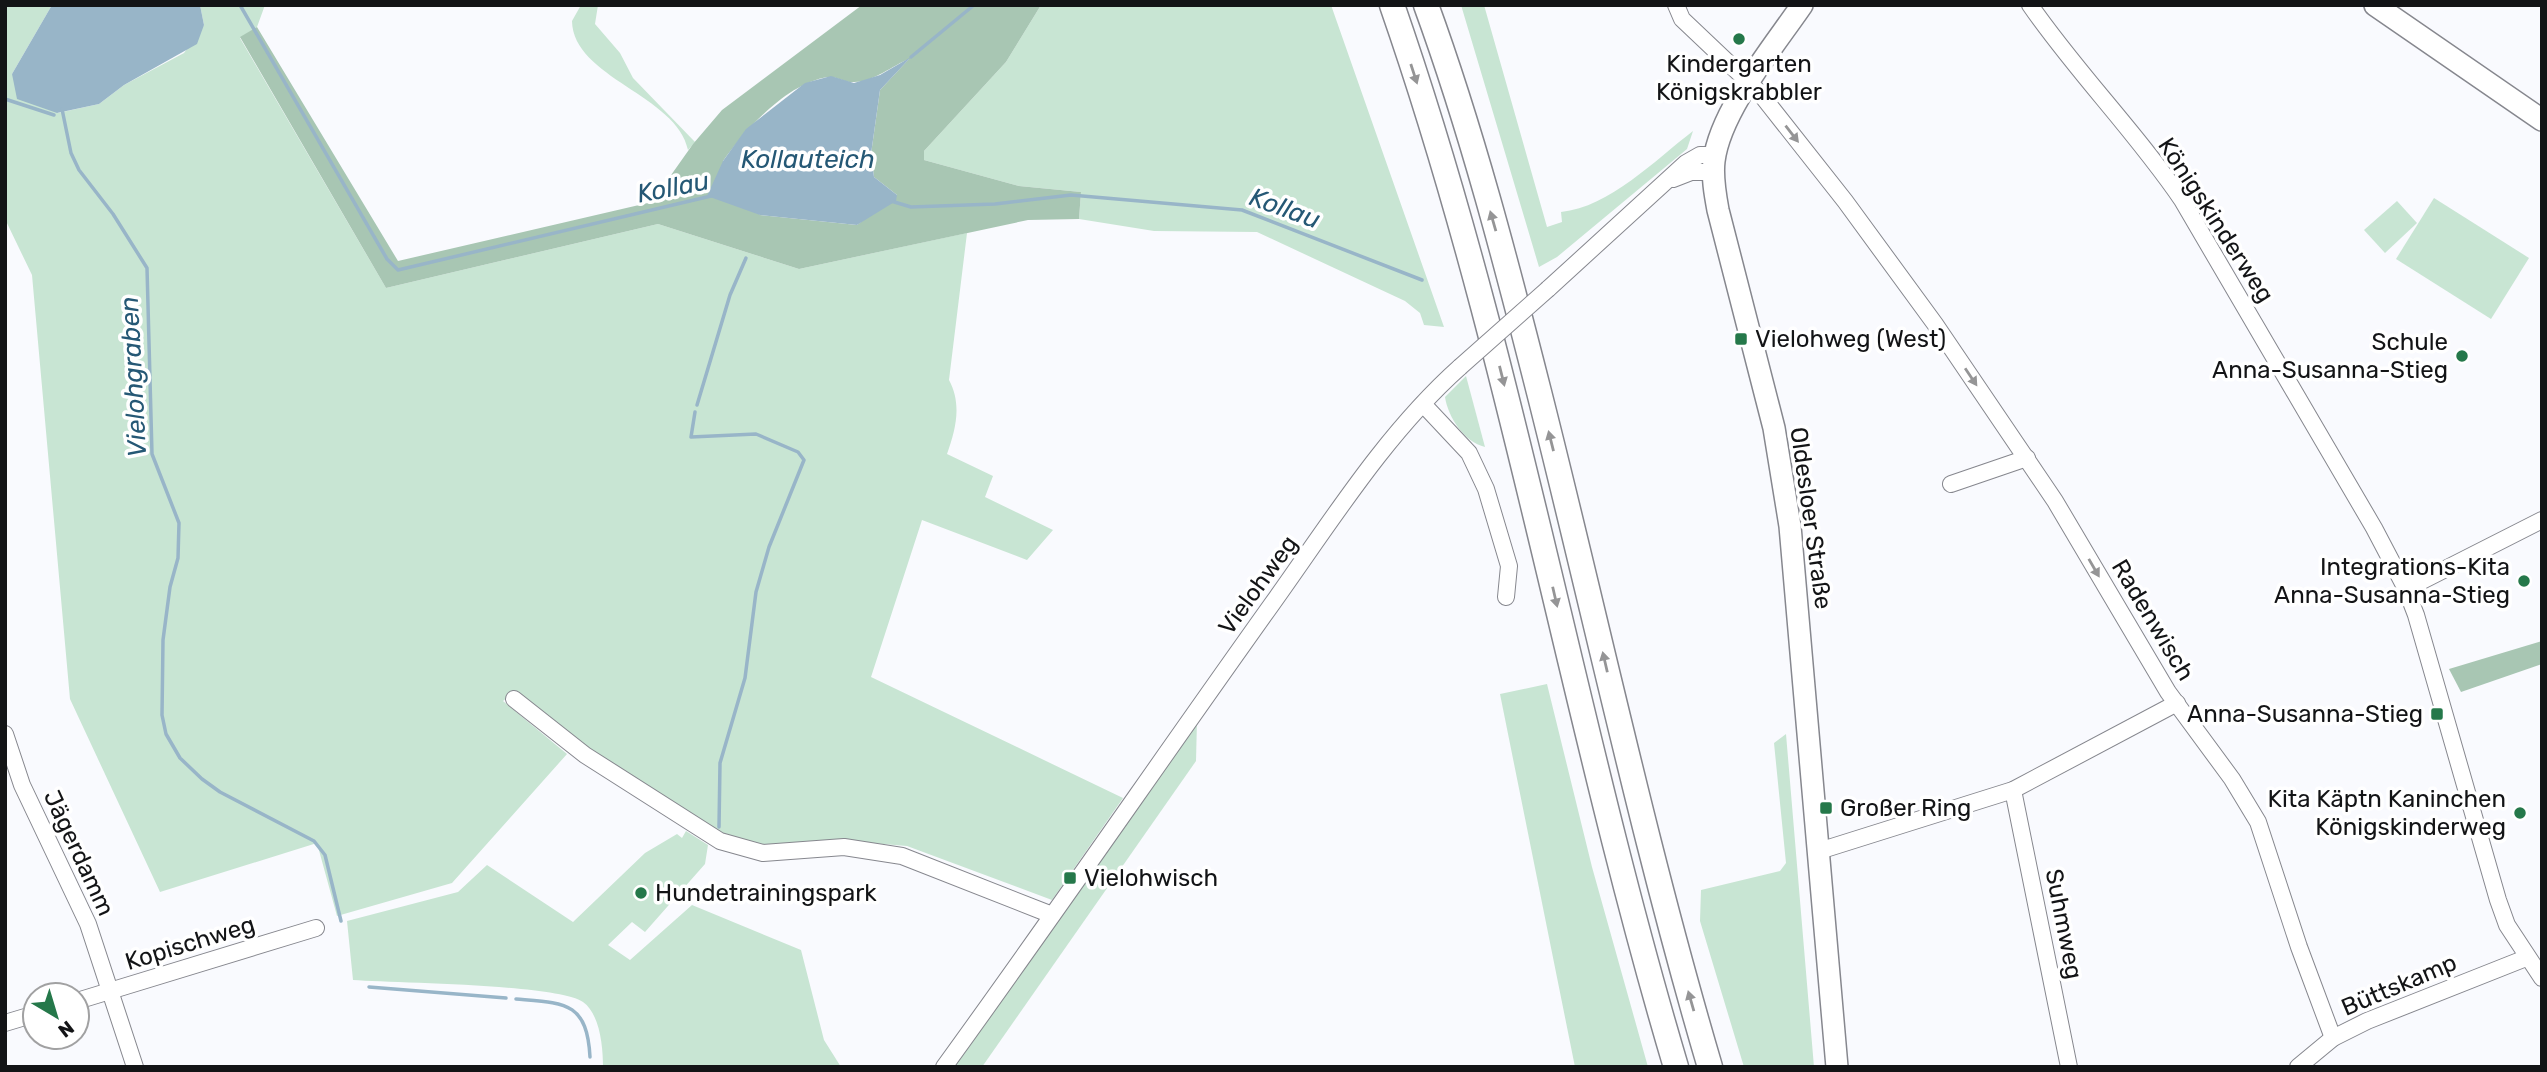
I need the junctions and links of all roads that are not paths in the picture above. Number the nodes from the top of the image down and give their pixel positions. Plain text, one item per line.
1 (1676, 5) edge
2 (1802, 5) edge
3 (2030, 5) edge
4 (2375, 5) edge
5 (1392, 6) edge
6 (1427, 7) edge
7 (1749, 82) junction
8 (2542, 120) edge
9 (1714, 164) junction
10 (1423, 404) junction
11 (2027, 458) junction
12 (1951, 484) dead end
13 (2542, 520) edge
14 (2406, 589) junction
15 (1506, 597) dead end
16 (1612, 693) junction
17 (514, 699) dead end
18 (2177, 703) junction
19 (1580, 704) junction
20 (5, 734) edge
21 (22, 785) junction
22 (5, 789) edge
23 (2013, 790) junction
24 (1624, 808) junction
25 (1819, 850) junction
26 (1667, 914) junction
27 (1052, 915) junction
28 (1636, 923) junction
29 (316, 928) dead end
30 (2526, 958) junction
31 (2542, 978) edge
32 (112, 991) junction
33 (91, 997) edge
34 (2333, 1038) junction
35 (135, 1067) edge
36 (944, 1067) edge
37 (1676, 1067) edge
38 (1710, 1067) edge
39 (1836, 1067) edge
40 (2069, 1067) edge
41 (2298, 1067) edge

1 - 7 street, Radenwisch
2 - 7 main road
3 - 14 street, Königskinderweg
4 - 8 main road
5 -> 19 highway
16 -> 6 highway
7 - 9 main road
7 -> 11 street, Radenwisch
9 - 10 street, Vielohweg, bridge
9 - 25 main road, Oldesloer Straße
10 - 15 street
10 - 27 street, Vielohweg
11 - 12 street
11 -> 18 street, Radenwisch
13 - 14 street
14 - 30 street, Königskinderweg
16 - 24 highway
16 - 26 highway
17 - 27 street
18 - 23 street
18 - 34 street, Radenwisch
19 - 24 highway
19 - 28 highway
20 - 21 street, Jägerdamm
21 - 22 street
21 - 32 street, Jägerdamm
23 - 25 street
23 - 40 street, Suhmweg
24 - 26 highway
24 - 28 highway
25 - 39 main road, Oldesloer Straße
38 -> 26 highway
27 - 36 street, Vielohweg
28 - 37 highway
29 - 32 street, Kopischweg
30 - 31 street, Königskinderweg
30 - 34 street, Büttskamp
32 - 33 street, Kopischweg
32 - 35 street, Jägerdamm
34 - 41 street, Büttskamp

